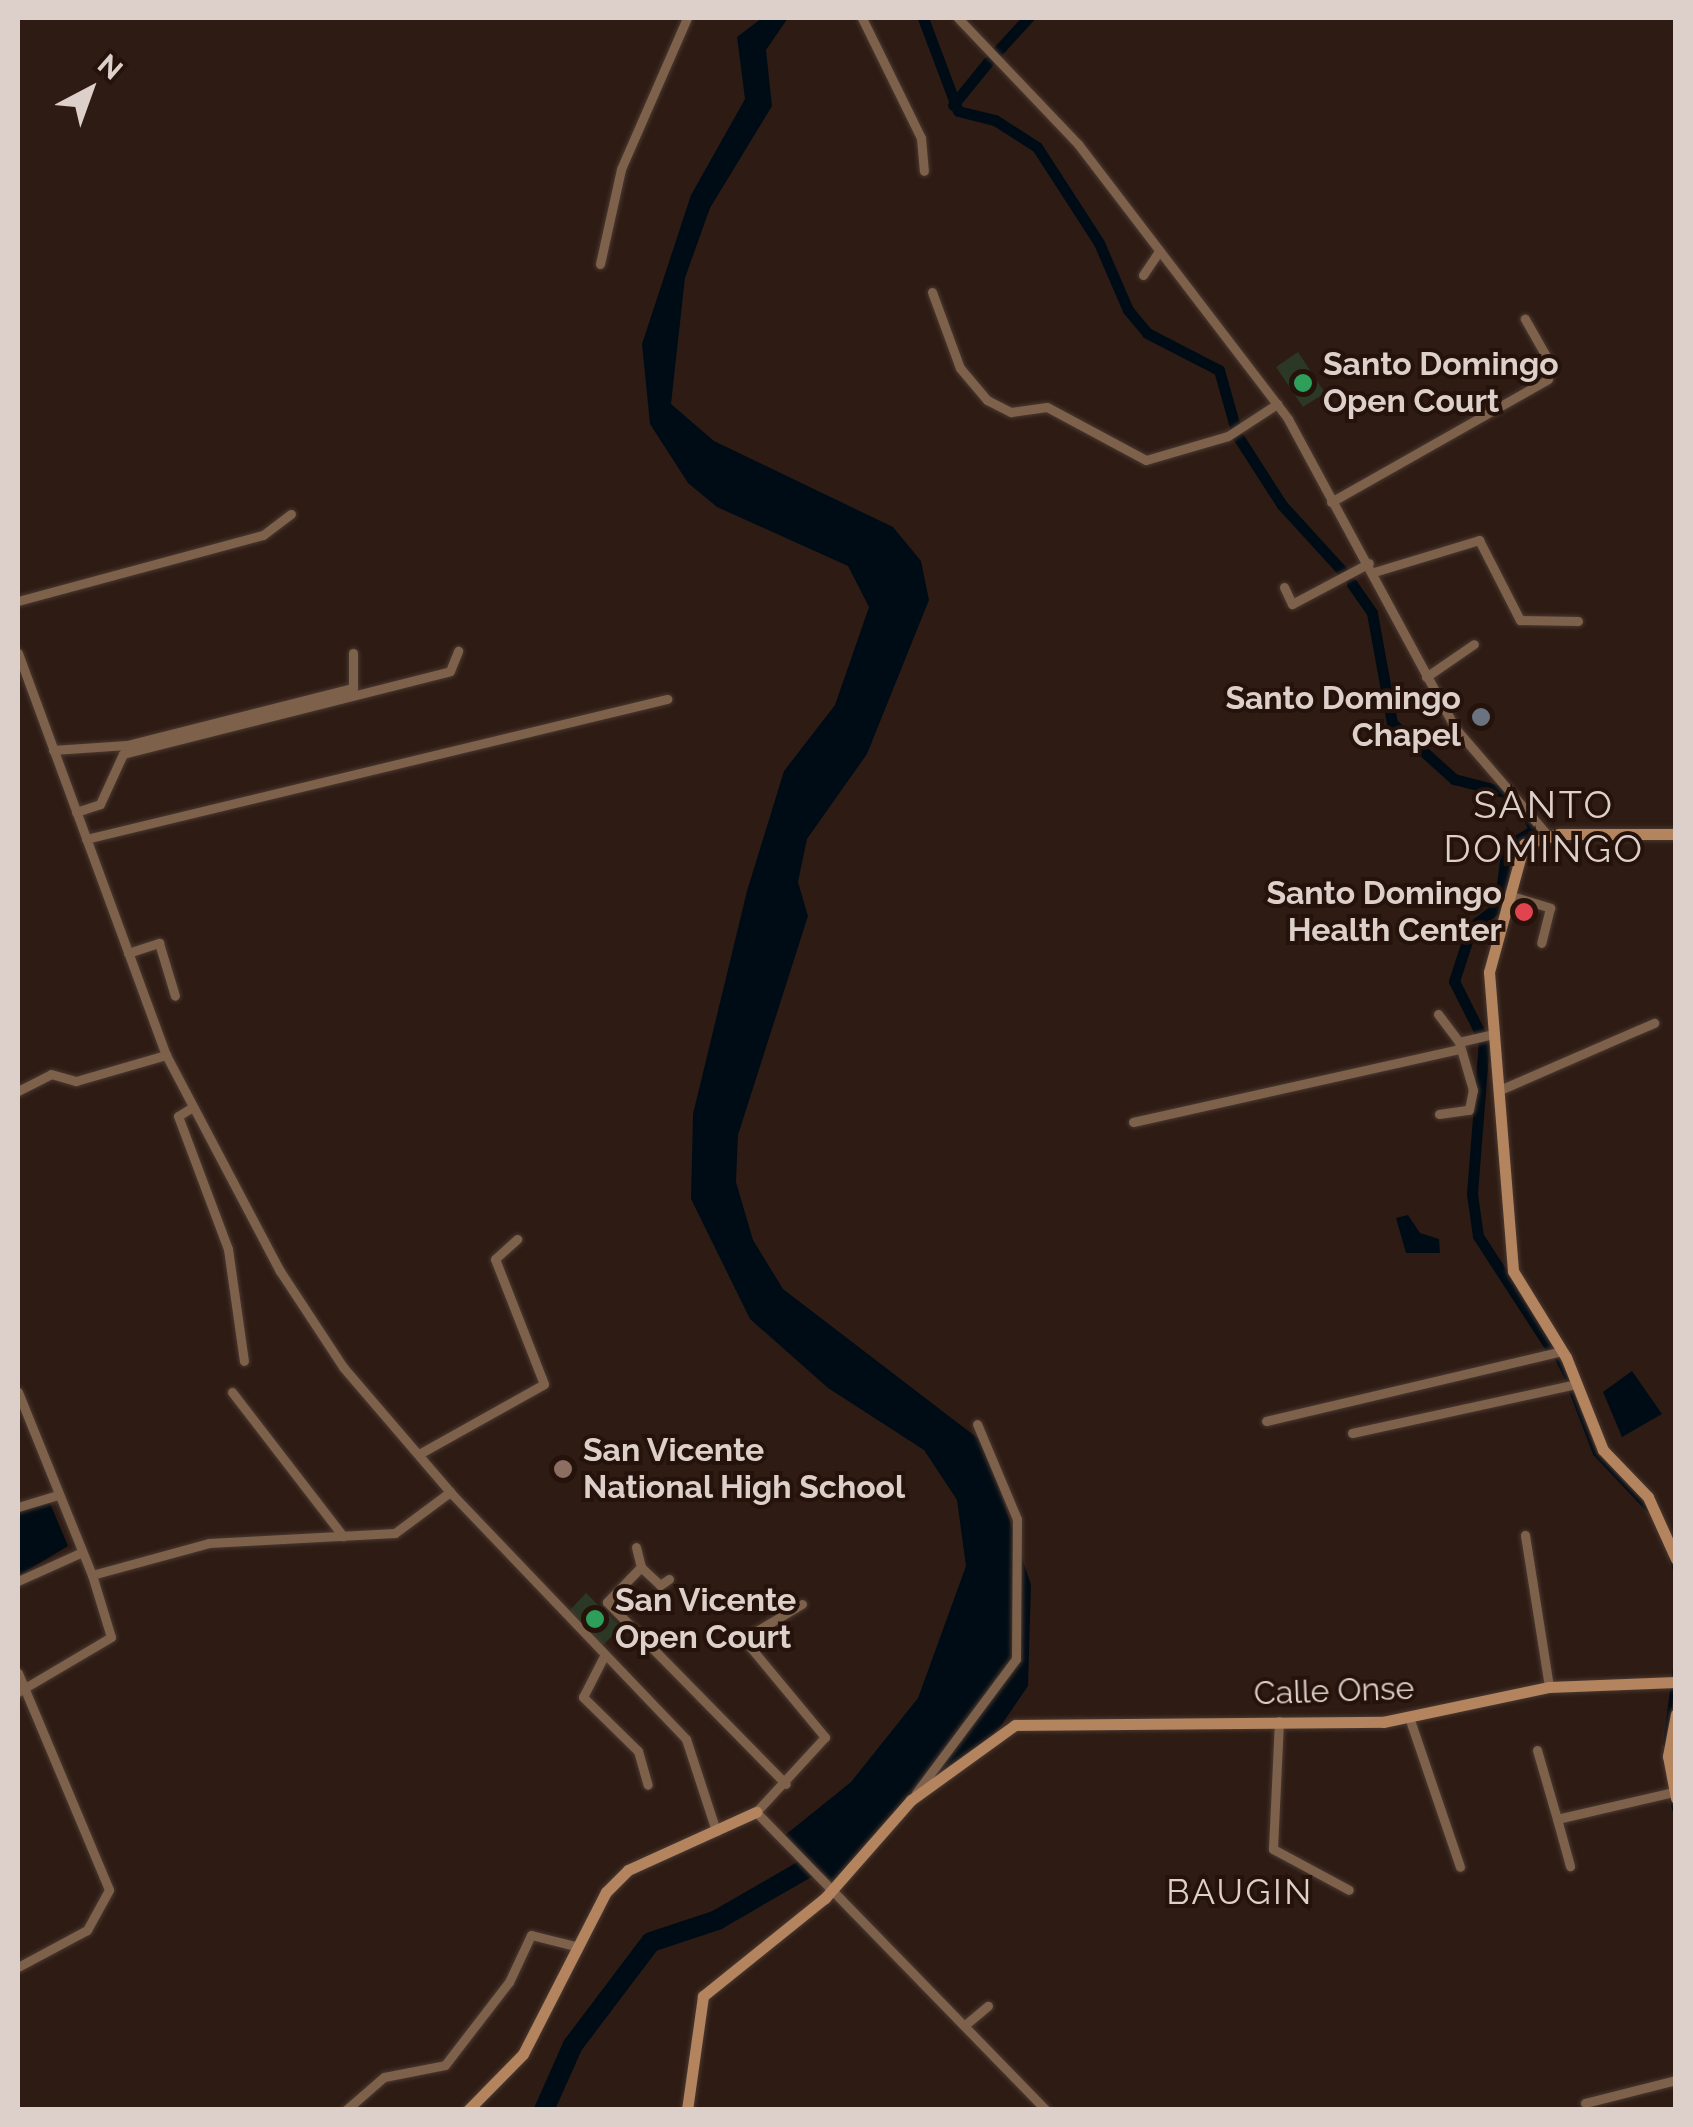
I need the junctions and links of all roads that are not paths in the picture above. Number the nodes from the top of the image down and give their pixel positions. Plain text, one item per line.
1 (688, 18) edge
2 (862, 18) edge
3 (958, 18) edge
4 (924, 171) dead end
5 (1159, 251) junction
6 (600, 264) dead end
7 (1143, 275) dead end
8 (932, 292) dead end
9 (1525, 320) dead end
10 (1277, 404) junction
11 (1331, 502) junction
12 (291, 514) dead end
13 (1371, 568) junction
14 (1284, 587) dead end
15 (18, 602) edge
16 (1578, 621) dead end
17 (1474, 644) dead end
18 (458, 651) dead end
19 (353, 653) dead end
20 (18, 654) edge
21 (1426, 677) junction
22 (667, 698) dead end
23 (53, 750) junction
24 (76, 812) junction
25 (1676, 834) edge
26 (1549, 836) junction
27 (86, 839) junction
28 (1515, 897) junction
29 (1540, 943) dead end
30 (128, 954) junction
31 (176, 996) dead end
32 (1438, 1014) dead end
33 (1654, 1024) dead end
34 (1487, 1036) junction
35 (1460, 1046) junction
36 (166, 1055) junction
37 (1502, 1089) junction
38 (18, 1092) edge
39 (190, 1108) junction
40 (1439, 1114) dead end
41 (1133, 1122) dead end
42 (517, 1239) dead end
43 (1562, 1351) junction
44 (244, 1361) dead end
45 (1576, 1384) junction
46 (18, 1392) edge
47 (232, 1392) dead end
48 (1266, 1422) dead end
49 (977, 1424) dead end
50 (1352, 1433) dead end
51 (419, 1454) junction
52 (450, 1492) junction
53 (58, 1494) junction
54 (18, 1507) edge
55 (1526, 1534) dead end
56 (342, 1536) junction
57 (636, 1547) dead end
58 (78, 1554) junction
59 (1676, 1559) edge
60 (641, 1567) junction
61 (92, 1575) junction
62 (669, 1579) dead end
63 (18, 1580) edge
64 (802, 1604) dead end
65 (604, 1656) junction
66 (18, 1673) edge
67 (1674, 1682) edge
68 (1549, 1687) junction
69 (22, 1690) edge
70 (1676, 1714) edge
71 (1410, 1720) junction
72 (1279, 1721) junction
73 (1673, 1740) edge
74 (1537, 1750) dead end
75 (786, 1784) junction
76 (648, 1785) dead end
77 (1672, 1794) edge
78 (911, 1800) junction
79 (756, 1812) junction
80 (1557, 1819) junction
81 (716, 1831) junction
82 (1460, 1866) dead end
83 (1570, 1866) dead end
84 (832, 1890) junction
85 (1349, 1890) dead end
86 (575, 1946) junction
87 (18, 1967) edge
88 (988, 2006) dead end
89 (965, 2025) junction
90 (1676, 2080) edge
91 (1585, 2103) dead end
92 (346, 2110) edge
93 (468, 2110) edge
94 (688, 2110) edge
95 (1046, 2110) edge

1 - 6 street
2 - 4 street
3 - 5 street
5 - 7 street
5 - 10 street
8 - 10 street
9 - 11 street
10 - 11 street
11 - 13 street
12 - 15 street
13 - 14 street
13 - 16 street
13 - 21 street
17 - 21 street
18 - 24 street
19 - 23 street
20 - 23 street
21 - 26 street
22 - 27 street
23 - 24 street
24 - 27 street
25 - 26 street
26 - 28 street
27 - 30 street
28 - 29 street
28 - 34 street
30 - 31 street
30 - 36 street
32 - 35 street
33 - 37 street
34 - 35 street
34 - 37 street
35 - 40 street
35 - 41 street
36 - 38 street
36 - 39 street
37 - 43 street
39 - 44 street
39 - 51 street
42 - 51 street
43 - 45 street
43 - 48 street
45 - 50 street
45 - 59 street
46 - 53 street
47 - 56 street
49 - 78 street
51 - 52 street
52 - 56 street
52 - 65 street
53 - 54 street
53 - 58 street
55 - 68 street
56 - 61 street
57 - 60 street
58 - 61 street
58 - 63 street
60 - 62 street
60 - 75 street
61 - 69 street
64 - 75 street
65 - 76 street
65 - 81 street
66 - 69 street
67 - 68 street, Calle Onse
68 - 71 street, Calle Onse
69 - 87 street
70 - 73 street
71 - 72 street, Calle Onse
71 - 82 street
72 - 78 street, Calle Onse
72 - 85 street
73 - 77 street
74 - 80 street
75 - 79 street
77 - 80 street
78 - 84 street, Calle Onse
79 - 81 street
79 - 84 street
80 - 83 street
81 - 86 street
84 - 89 street
84 - 94 street, Calle Onse
86 - 92 street
86 - 93 street
88 - 89 street
89 - 95 street
90 - 91 street

